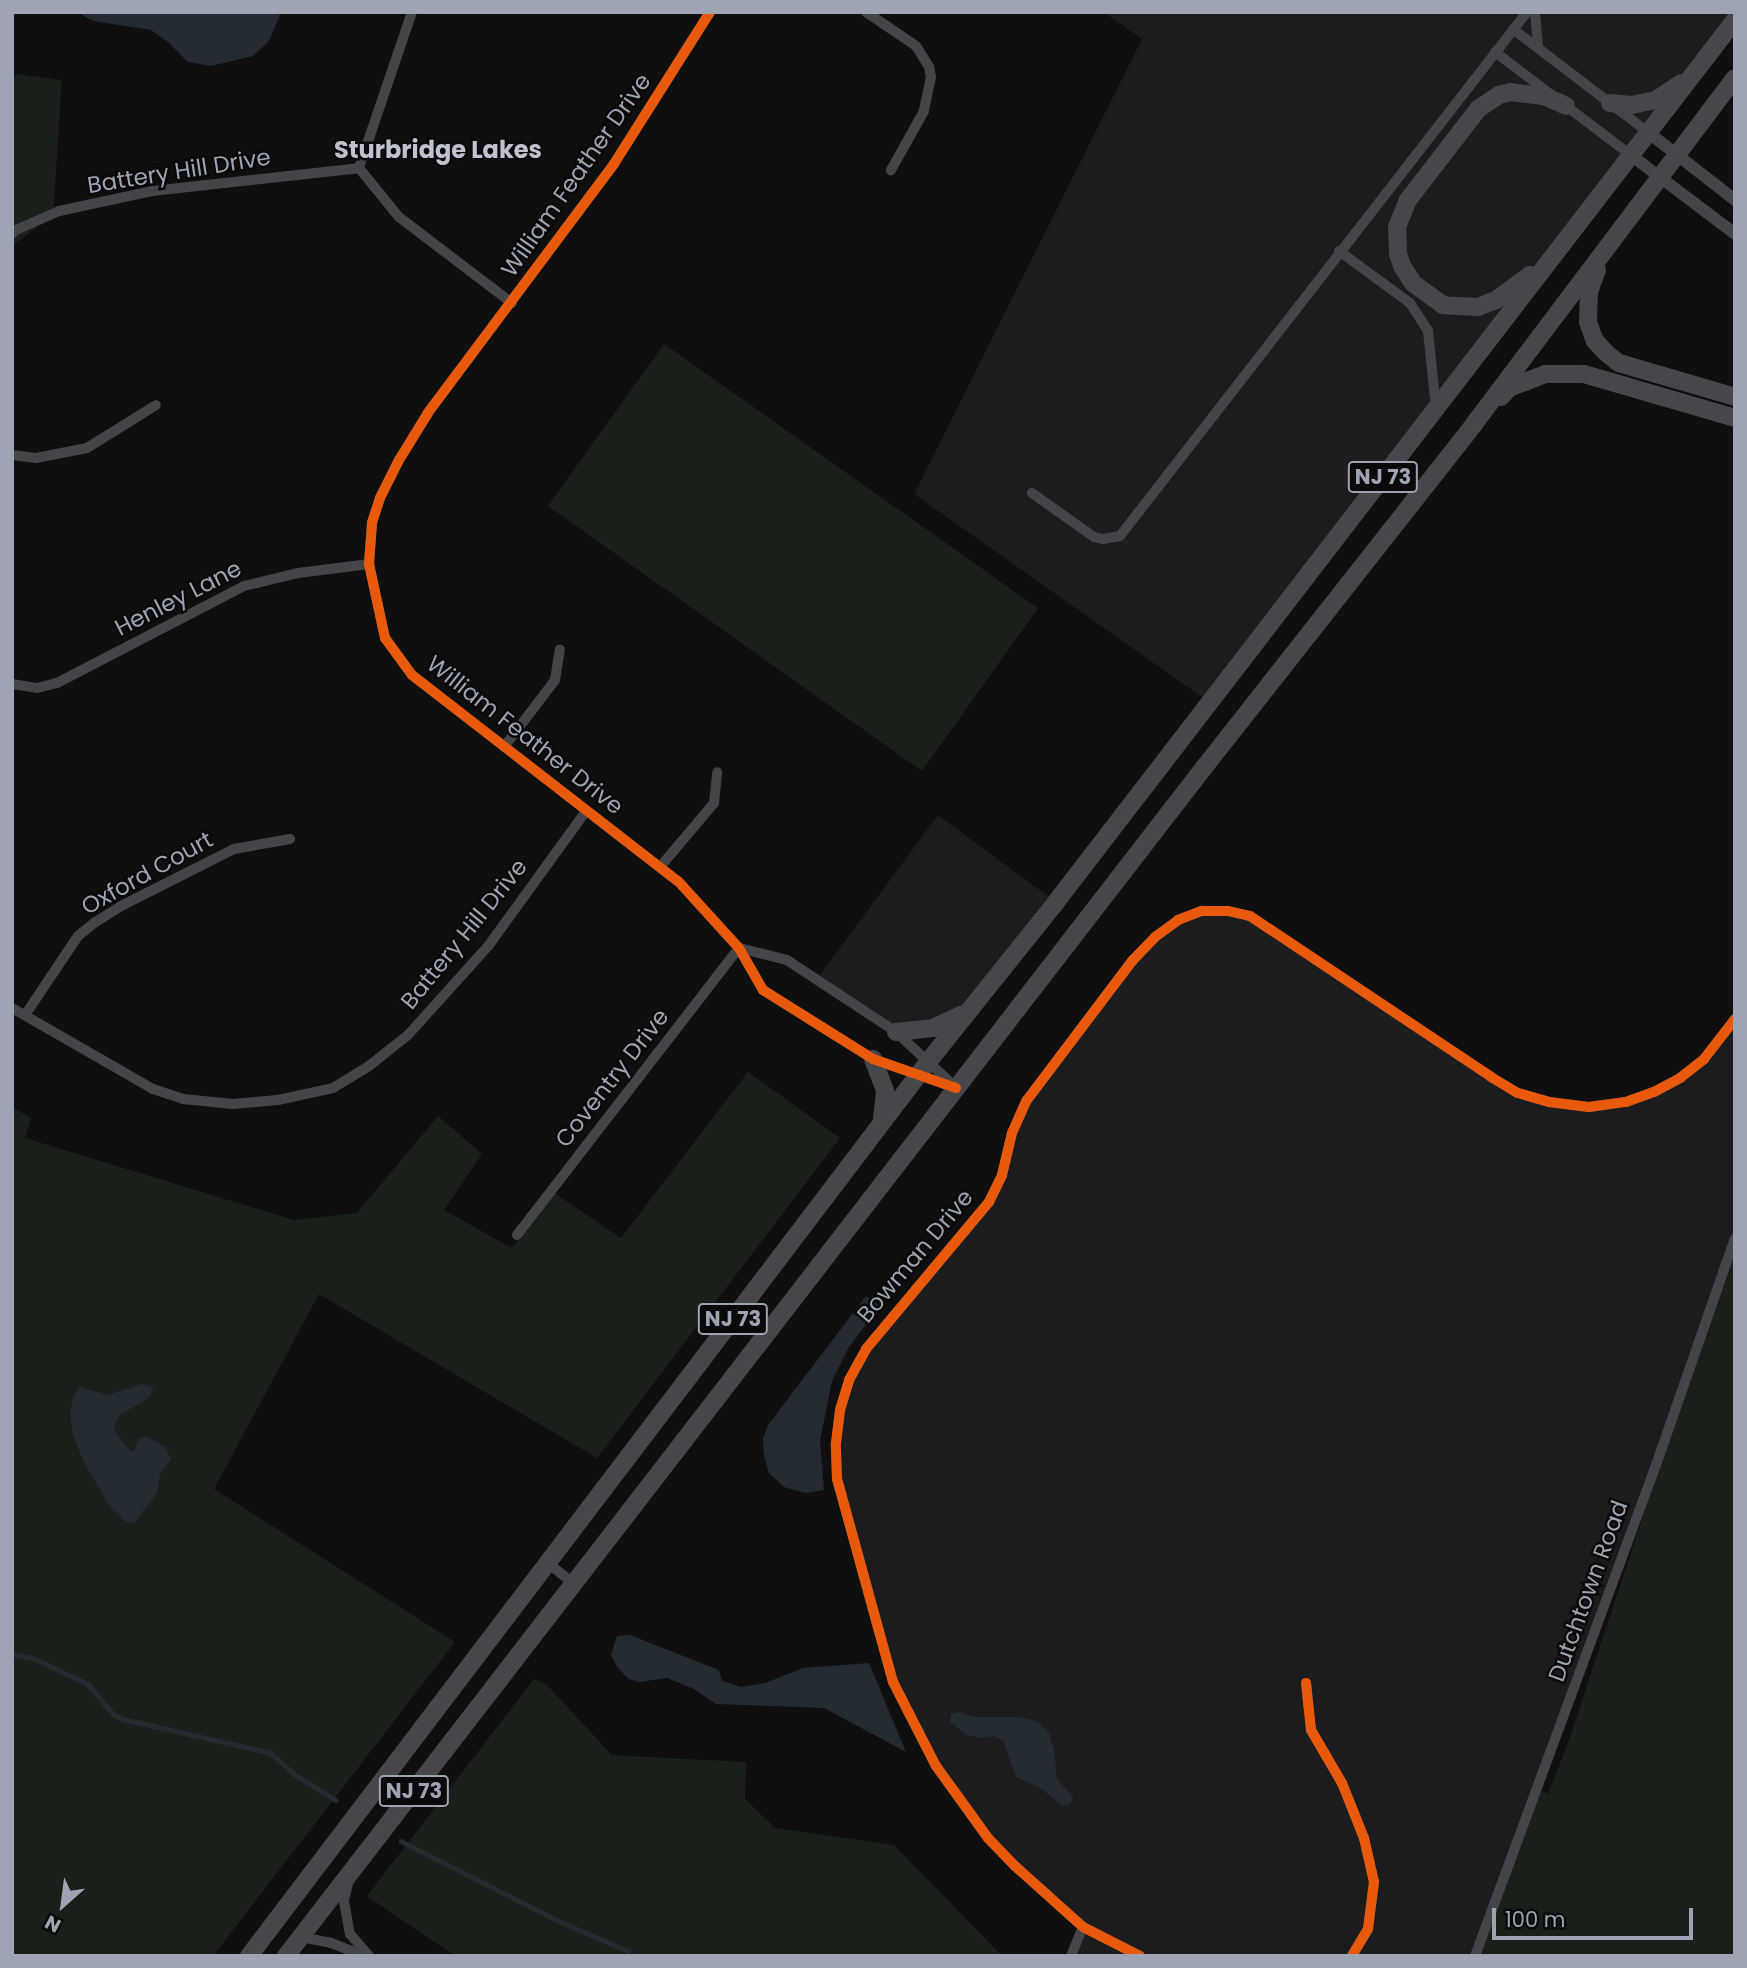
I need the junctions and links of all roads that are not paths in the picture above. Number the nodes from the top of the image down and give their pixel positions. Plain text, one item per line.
1 (412, 12) edge
2 (710, 12) edge
3 (866, 12) edge
4 (1527, 12) edge
5 (1535, 12) edge
6 (1735, 20) edge
7 (1513, 29) junction
8 (1538, 48) junction
9 (1495, 52) junction
10 (1692, 75) junction
11 (1735, 78) edge
12 (1610, 103) junction
13 (1566, 106) junction
14 (1649, 133) junction
15 (1677, 155) junction
16 (1632, 156) junction
17 (359, 168) junction
18 (891, 170) dead end
19 (1659, 177) junction
20 (1735, 200) edge
21 (1625, 223) junction
22 (12, 234) edge
23 (1735, 234) edge
24 (1339, 251) junction
25 (1557, 253) junction
26 (512, 303) junction
27 (1735, 397) edge
28 (156, 405) dead end
29 (1436, 408) junction
30 (1735, 418) edge
31 (1474, 424) junction
32 (12, 455) edge
33 (1032, 493) dead end
34 (369, 564) junction
35 (559, 649) dead end
36 (12, 684) edge
37 (504, 747) junction
38 (718, 772) dead end
39 (586, 811) junction
40 (290, 839) dead end
41 (660, 867) junction
42 (739, 948) junction
43 (12, 1008) edge
44 (967, 1011) junction
45 (25, 1015) junction
46 (1735, 1019) edge
47 (896, 1032) junction
48 (873, 1059) junction
49 (924, 1068) junction
50 (956, 1088) junction
51 (881, 1124) junction
52 (517, 1235) dead end
53 (1735, 1238) edge
54 (548, 1563) junction
55 (573, 1583) junction
56 (1306, 1683) dead end
57 (350, 1875) junction
58 (1083, 1927) junction
59 (291, 1949) edge
60 (249, 1956) edge
61 (367, 1956) edge
62 (1072, 1956) edge
63 (1140, 1956) edge
64 (1352, 1956) edge
65 (1475, 1956) edge

1 - 17 street
2 - 26 street, William Feather Drive
3 - 18 street
4 - 7 street
5 - 8 street
6 - 10 highway, NJ 73
7 - 8 street
7 - 9 street
8 - 12 street
9 - 13 street
9 - 24 street
10 - 12 highway
10 - 14 highway, NJ 73
11 - 15 highway, NJ 73
12 - 14 street
13 - 16 street
13 - 25 highway
14 - 15 street
14 - 16 highway, NJ 73
15 - 19 highway, NJ 73
15 - 20 street
16 - 19 street
16 - 25 highway, NJ 73
17 - 22 street, Battery Hill Drive
17 - 26 street
19 - 21 highway, NJ 73
19 - 23 street
21 - 27 highway
21 - 31 highway, NJ 73
24 - 29 street
24 - 33 street
25 - 29 highway, NJ 73
26 - 34 street, William Feather Drive
28 - 32 street
29 - 44 highway, NJ 73
30 - 31 highway
31 - 50 highway, NJ 73
34 - 36 street, Henley Lane
34 - 37 street, William Feather Drive
35 - 37 street
37 - 39 street, William Feather Drive
38 - 41 street
39 - 41 street, William Feather Drive
39 - 45 street, Battery Hill Drive
40 - 45 street, Oxford Court
41 - 42 street, William Feather Drive
42 - 47 street, William Feather Drive
42 - 48 street, William Feather Drive
42 - 52 street, Coventry Drive
43 - 45 street, Battery Hill Drive
44 - 47 highway
44 - 49 highway, NJ 73
46 - 58 street, Bowman Drive
47 - 49 street, William Feather Drive
48 - 49 street, William Feather Drive
48 - 51 highway
49 - 50 street, William Feather Drive
49 - 51 highway, NJ 73
50 - 55 highway, NJ 73
51 - 54 highway, NJ 73
53 - 65 street, Dutchtown Road
54 - 55 street
54 - 60 highway, NJ 73
55 - 57 highway, NJ 73
56 - 64 street
57 - 59 highway, NJ 73
57 - 61 street
58 - 62 street
58 - 63 street, Bowman Drive
59 - 61 street

